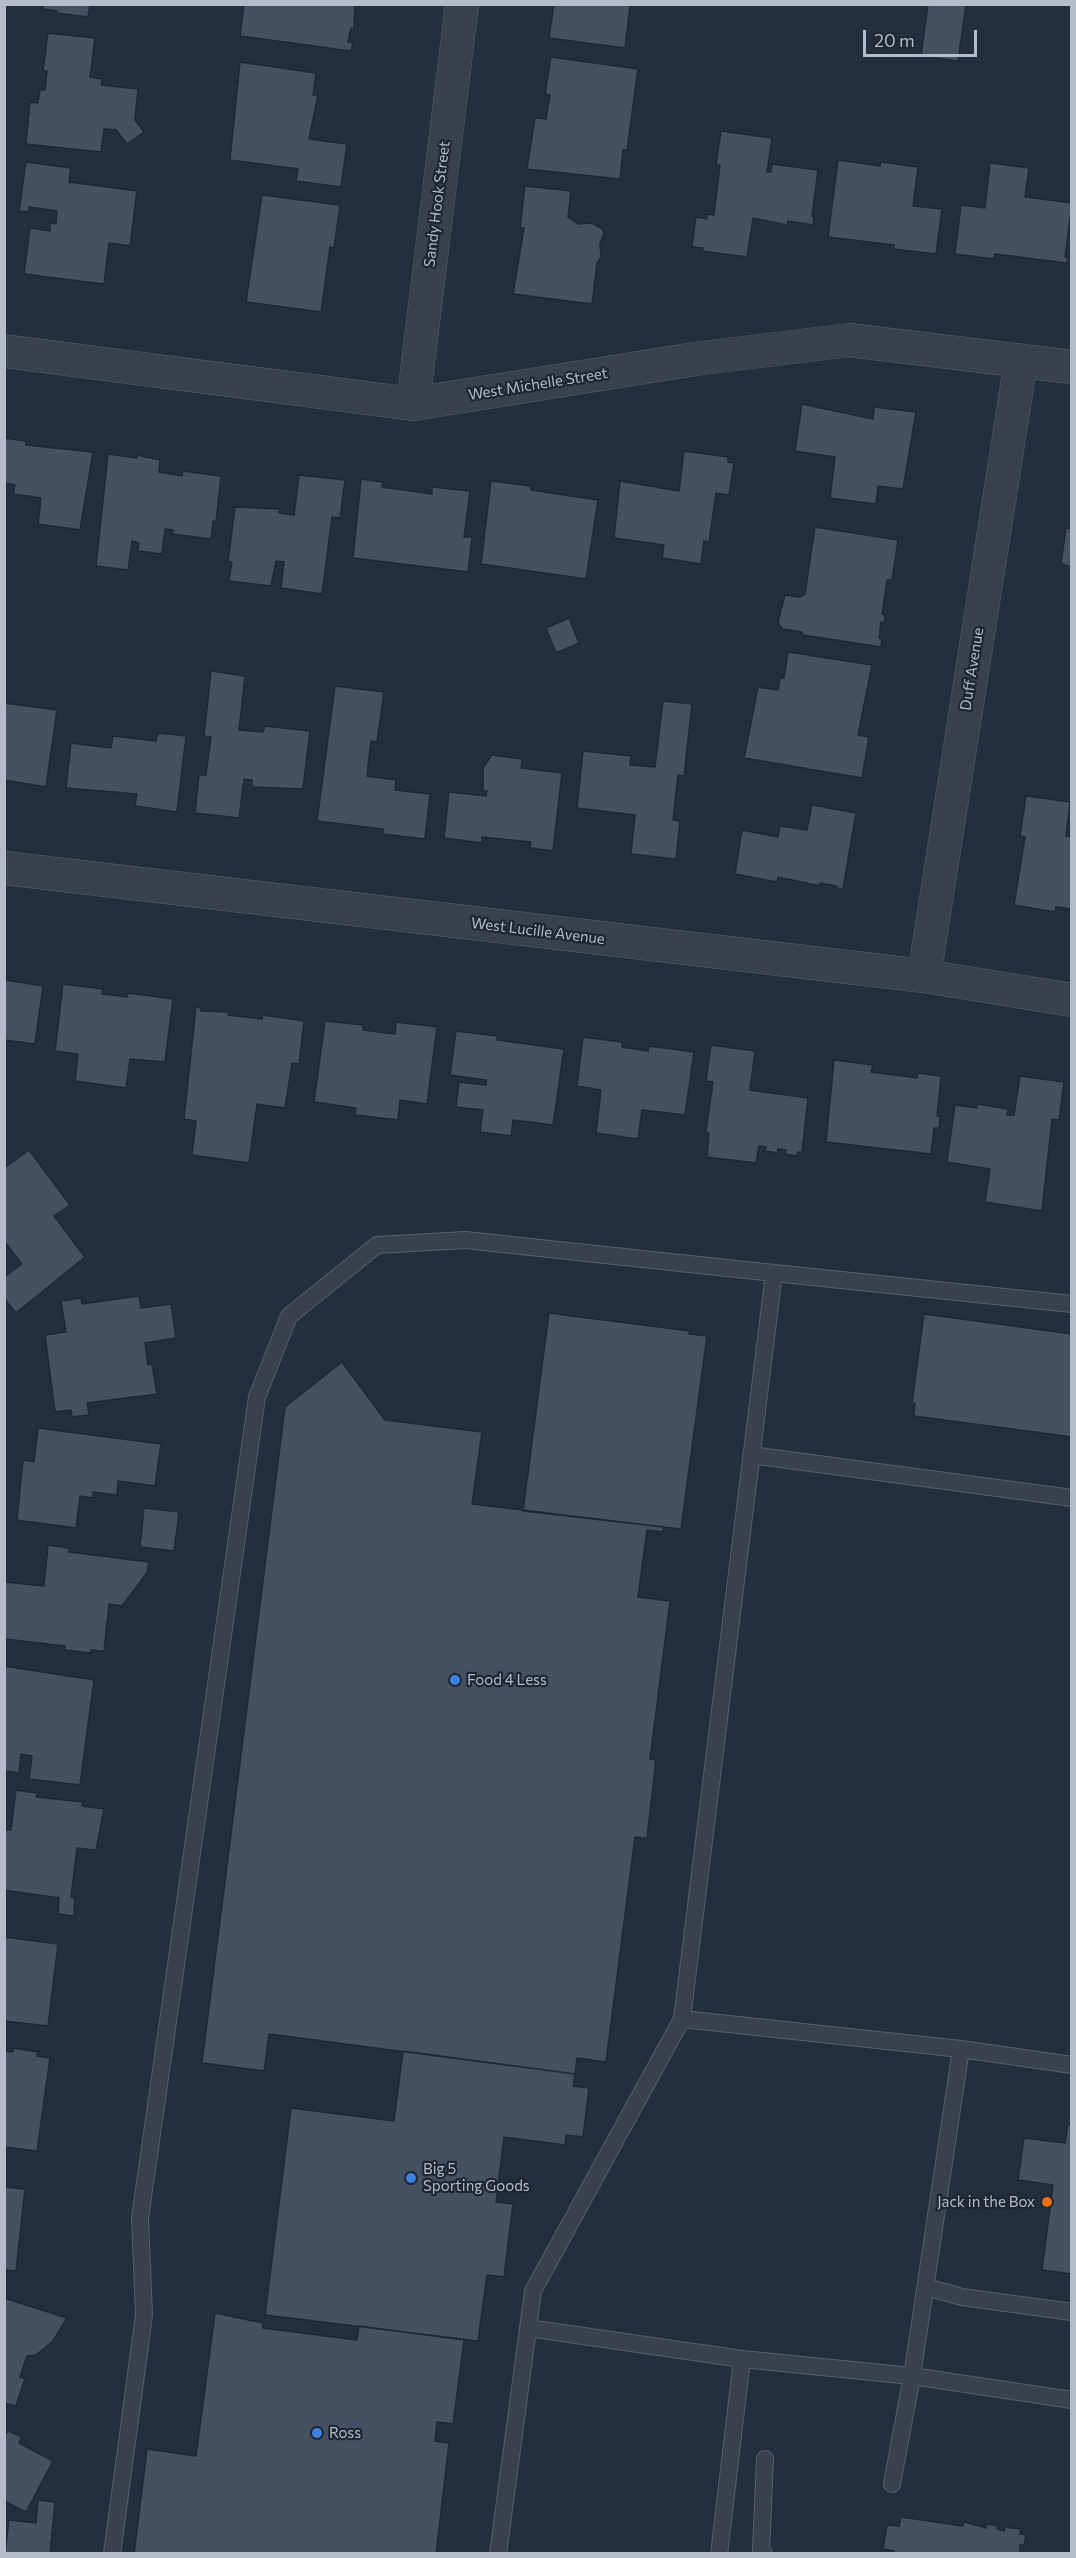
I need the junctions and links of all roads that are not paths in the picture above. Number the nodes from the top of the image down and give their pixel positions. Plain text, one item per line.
1 (462, 4) edge
2 (4, 351) edge
3 (1021, 361) junction
4 (1071, 367) edge
5 (413, 404) junction
6 (4, 868) edge
7 (924, 976) junction
8 (1071, 1000) edge
9 (774, 1273) junction
10 (1071, 1304) edge
11 (751, 1455) junction
12 (1071, 1498) edge
13 (682, 2019) junction
14 (961, 2049) junction
15 (1071, 2065) edge
16 (926, 2287) junction
17 (1071, 2312) edge
18 (528, 2328) junction
19 (742, 2359) junction
20 (912, 2376) junction
21 (1071, 2400) edge
22 (765, 2459) dead end
23 (892, 2484) dead end
24 (112, 2553) edge
25 (498, 2553) edge
26 (719, 2553) edge
27 (764, 2553) edge

1 - 5 street, Sandy Hook Street
2 - 5 street, West Michelle Street
3 - 4 street, West Michelle Street
3 - 5 street, West Michelle Street
3 - 7 street, Duff Avenue
6 - 7 street, West Lucille Avenue
7 - 8 street, West Lucille Avenue
9 - 10 lane
9 - 11 lane
9 - 24 lane
11 - 12 lane
11 - 13 lane
13 - 14 lane
13 - 18 lane
14 - 15 lane
14 - 16 lane
16 - 17 lane
16 - 20 lane
18 - 19 lane
18 - 25 lane
19 - 20 lane
19 - 26 lane
20 - 21 lane
20 - 23 lane
22 - 27 lane

